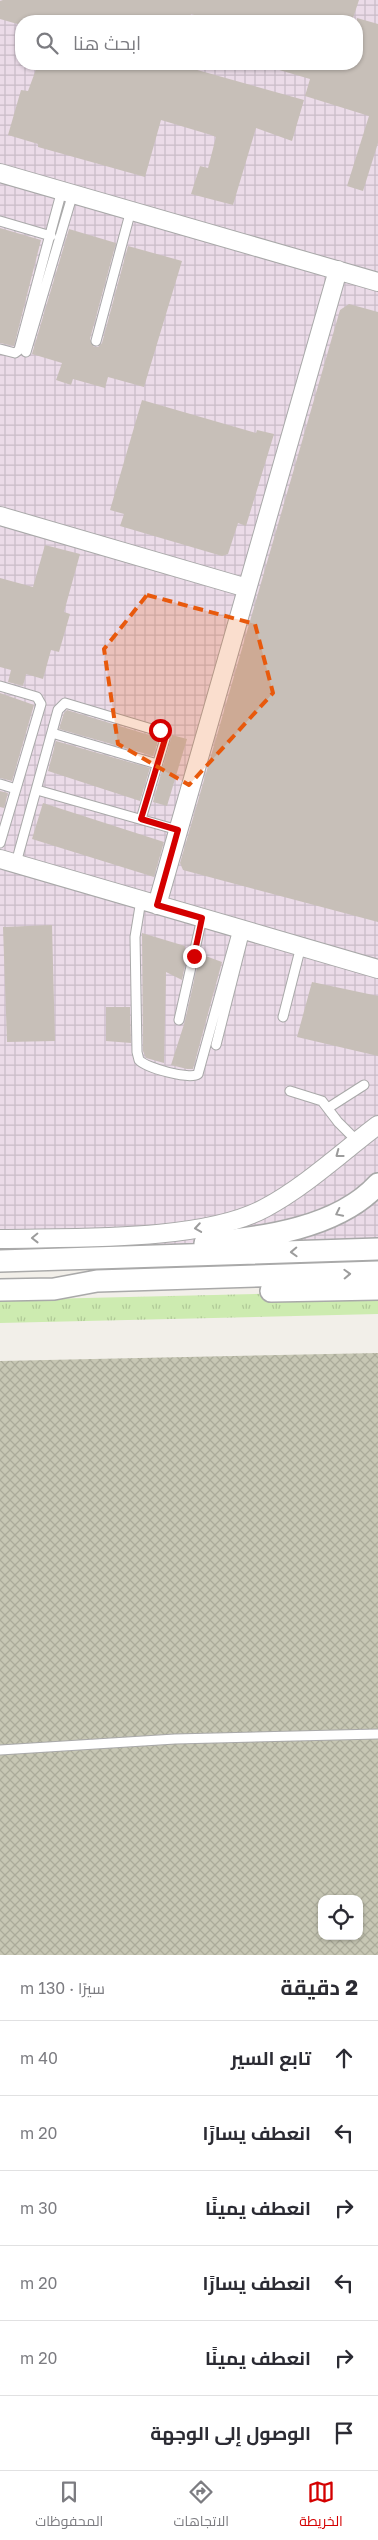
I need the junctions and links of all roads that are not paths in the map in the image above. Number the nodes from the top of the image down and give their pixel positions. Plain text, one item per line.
1 (0, 173) edge
2 (67, 191) junction
3 (131, 210) junction
4 (0, 220) edge
5 (50, 236) junction
6 (338, 270) junction
7 (378, 282) edge
8 (96, 341) dead end
9 (0, 349) edge
10 (26, 352) dead end
11 (0, 516) edge
12 (247, 588) junction
13 (0, 686) edge
14 (52, 734) junction
15 (157, 764) junction
16 (0, 784) edge
17 (16, 789) junction
18 (37, 790) junction
19 (141, 819) junction
20 (178, 830) junction
21 (0, 842) edge
22 (8, 861) edge
23 (149, 903) junction
24 (202, 918) junction
25 (242, 930) junction
26 (301, 946) junction
27 (378, 969) edge
28 (283, 1017) dead end
29 (179, 1020) dead end
30 (216, 1045) dead end
31 (364, 1086) dead end
32 (290, 1091) dead end
33 (328, 1108) junction
34 (378, 1125) edge
35 (357, 1141) junction
36 (378, 1184) edge
37 (0, 1238) edge
38 (378, 1249) edge
39 (53, 1260) junction
40 (0, 1261) edge
41 (378, 1272) edge
42 (54, 1289) junction
43 (378, 1289) edge
44 (0, 1290) edge
45 (378, 1734) edge
46 (0, 1750) edge

1 - 2 street
2 - 3 street
2 - 5 lane
2 - 10 lane
3 - 6 street
3 - 8 lane
4 - 5 lane
5 - 9 lane
6 - 7 street
6 - 12 street
11 - 12 street
12 - 20 street
13 - 17 lane
14 - 15 lane
14 - 15 lane
14 - 18 lane
15 - 19 lane
16 - 17 lane
17 - 21 lane
18 - 19 lane
18 - 22 lane
19 - 20 lane
20 - 23 street
22 - 23 street
23 - 24 street
23 - 25 lane
24 - 25 street
24 - 29 lane
25 - 26 street
25 - 30 lane
26 - 27 street
26 - 28 lane
31 - 33 lane
32 - 33 lane
33 - 35 lane
34 - 35 street
35 -> 37 street
36 -> 39 street
38 -> 39 street
39 - 40 street
42 -> 41 street
42 - 43 street
42 - 44 street
45 - 46 lane

